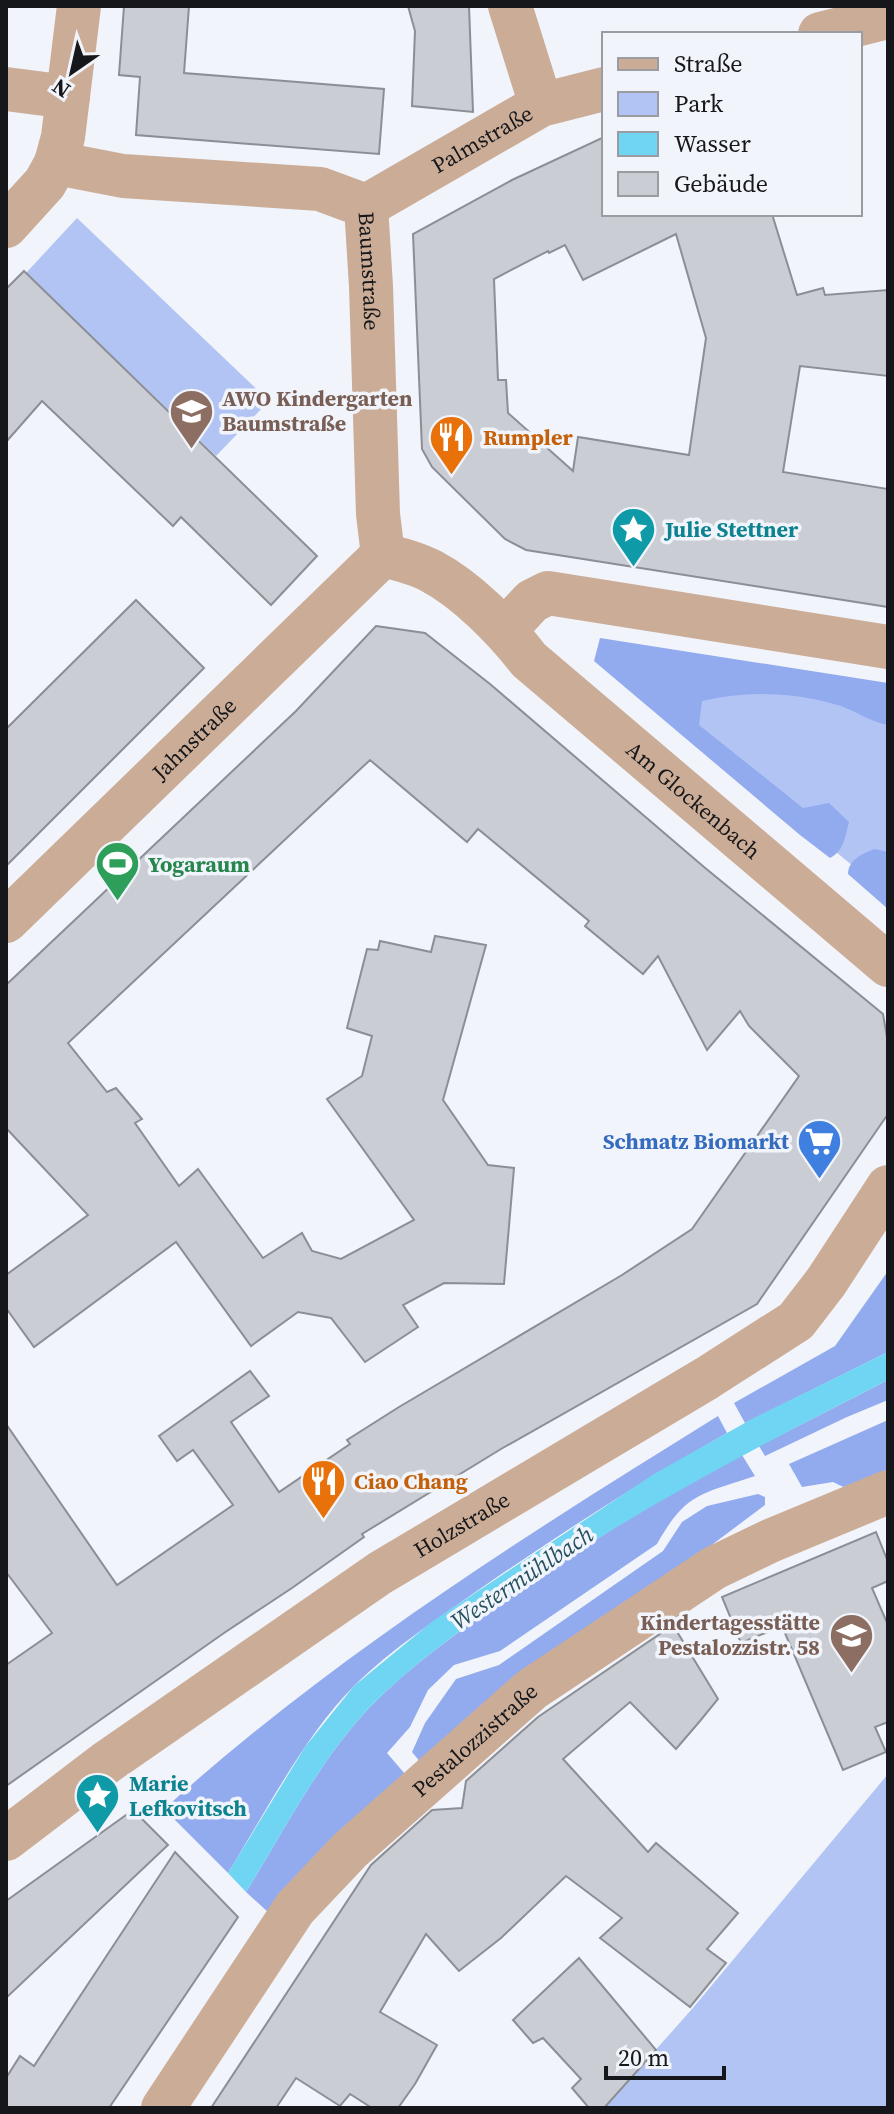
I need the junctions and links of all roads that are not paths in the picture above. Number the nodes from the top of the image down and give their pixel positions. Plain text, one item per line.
1 (79, 6) edge
2 (510, 6) edge
3 (888, 17) edge
4 (828, 32) edge
5 (6, 89) edge
6 (602, 90) edge
7 (68, 97) junction
8 (541, 105) junction
9 (56, 163) junction
10 (366, 206) junction
11 (6, 226) edge
12 (383, 555) junction
13 (505, 630) junction
14 (888, 647) edge
15 (6, 921) edge
16 (888, 965) edge
17 (888, 1187) edge
18 (888, 1492) edge
19 (6, 1839) edge
20 (163, 2108) edge

1 - 7 street
2 - 8 street
3 - 4 street
5 - 7 street
6 - 8 street, Palmstraße
7 - 9 street
8 - 10 street, Palmstraße
9 - 10 street, Baumstraße
9 - 11 street
10 - 12 street, Baumstraße
12 - 13 street, Am Glockenbach
12 - 15 street, Jahnstraße
13 - 14 street
13 - 16 street, Am Glockenbach
17 - 19 street, Holzstraße
18 - 20 street, Pestalozzistraße

